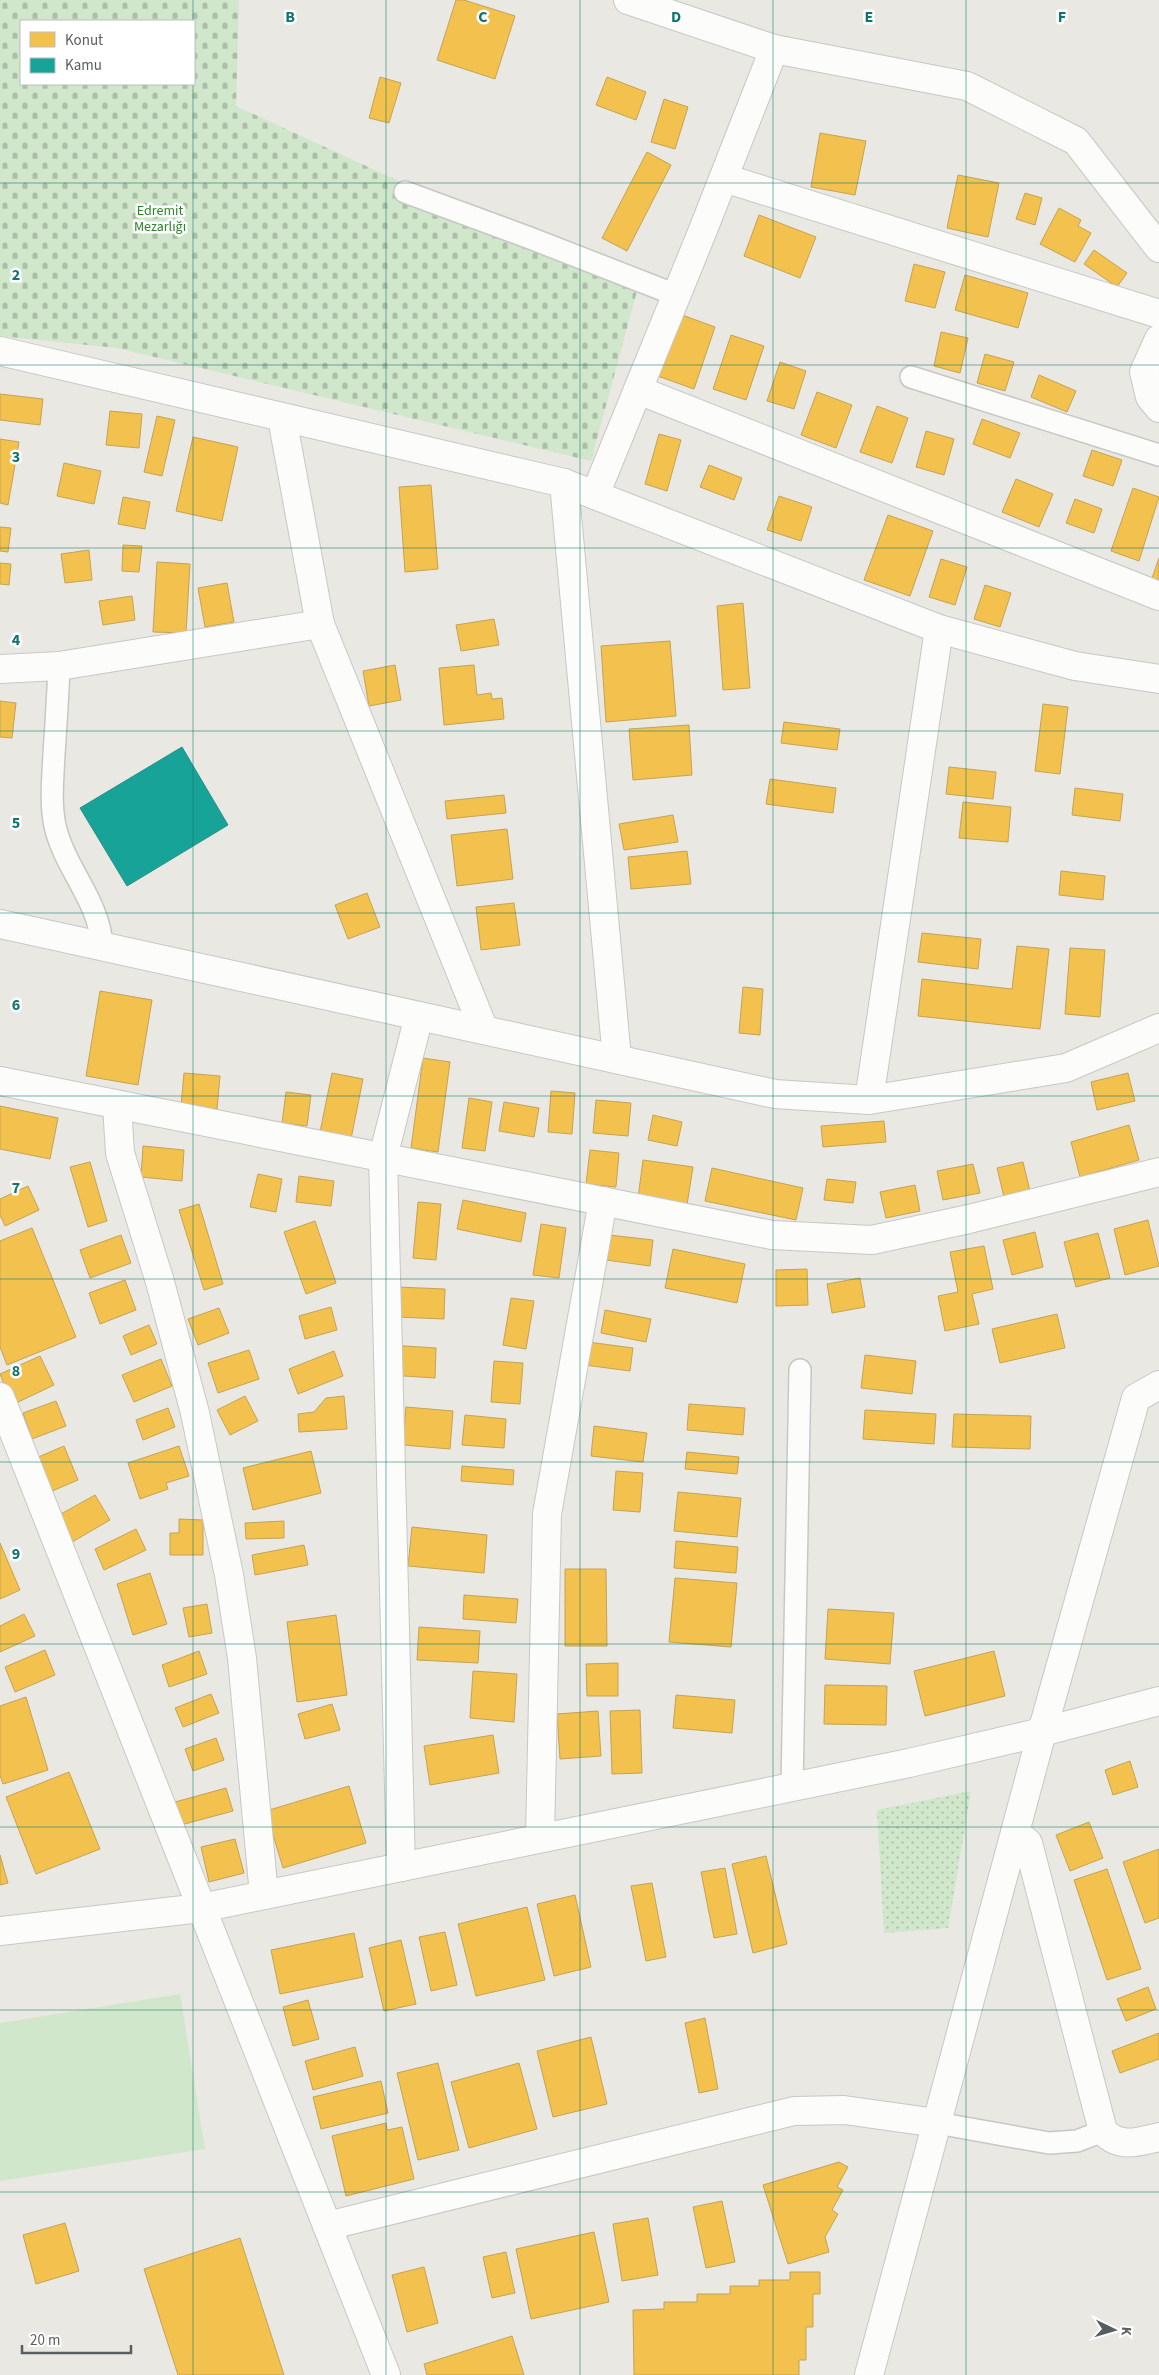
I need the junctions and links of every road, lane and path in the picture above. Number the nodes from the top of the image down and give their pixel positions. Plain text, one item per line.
1 (628, 0) edge
2 (774, 49) junction
3 (724, 178) junction
4 (405, 192) dead end
5 (1159, 248) edge
6 (676, 295) junction
7 (1159, 314) edge
8 (1159, 339) edge
9 (0, 351) edge
10 (911, 378) dead end
11 (638, 390) junction
12 (1159, 408) edge
13 (282, 418) junction
14 (1159, 455) edge
15 (564, 483) junction
16 (595, 495) junction
17 (1159, 596) edge
18 (320, 624) junction
19 (939, 629) junction
20 (59, 666) junction
21 (0, 669) edge
22 (1159, 679) edge
23 (0, 924) edge
24 (102, 946) junction
25 (419, 1016) junction
26 (1159, 1028) edge
27 (484, 1030) junction
28 (617, 1059) junction
29 (0, 1081) edge
30 (869, 1100) junction
31 (117, 1105) junction
32 (382, 1158) junction
33 (1159, 1172) edge
34 (603, 1201) junction
35 (800, 1370) dead end
36 (1159, 1385) edge
37 (0, 1397) edge
38 (1159, 1702) edge
39 (1042, 1732) junction
40 (792, 1787) junction
41 (1015, 1832) junction
42 (540, 1838) junction
43 (401, 1867) junction
44 (264, 1895) junction
45 (201, 1908) junction
46 (0, 1931) edge
47 (937, 2123) junction
48 (1103, 2131) junction
49 (1159, 2137) edge
50 (327, 2226) junction
51 (386, 2375) edge
52 (869, 2375) edge

1 - 2 street
2 - 3 street
2 - 5 street
3 - 6 street
3 - 7 street
4 - 6 lane
6 - 11 street
8 - 12 street
9 - 13 street
10 - 14 lane
11 - 16 street
11 - 17 street
13 - 15 street
13 - 18 street
15 - 16 street
15 - 28 street
16 - 19 street
18 - 20 street
18 - 27 street
19 - 22 street
19 - 30 street
20 - 21 street
20 - 24 lane
23 - 24 street
24 - 25 street
25 - 27 street
25 - 32 street
26 - 30 street
27 - 28 street
28 - 30 street
29 - 31 street
31 - 32 street
31 - 44 street
32 - 34 street
32 - 43 street
33 - 34 street
34 - 42 street
35 - 40 lane
36 - 39 street
37 - 45 street
38 - 39 street
39 - 40 street
39 - 41 street
40 - 42 street
41 - 47 street
41 - 48 street
42 - 43 street
43 - 44 street
44 - 45 street
45 - 46 street
45 - 50 street
47 - 48 lane
47 - 50 street
47 - 52 street
48 - 49 street
50 - 51 street

